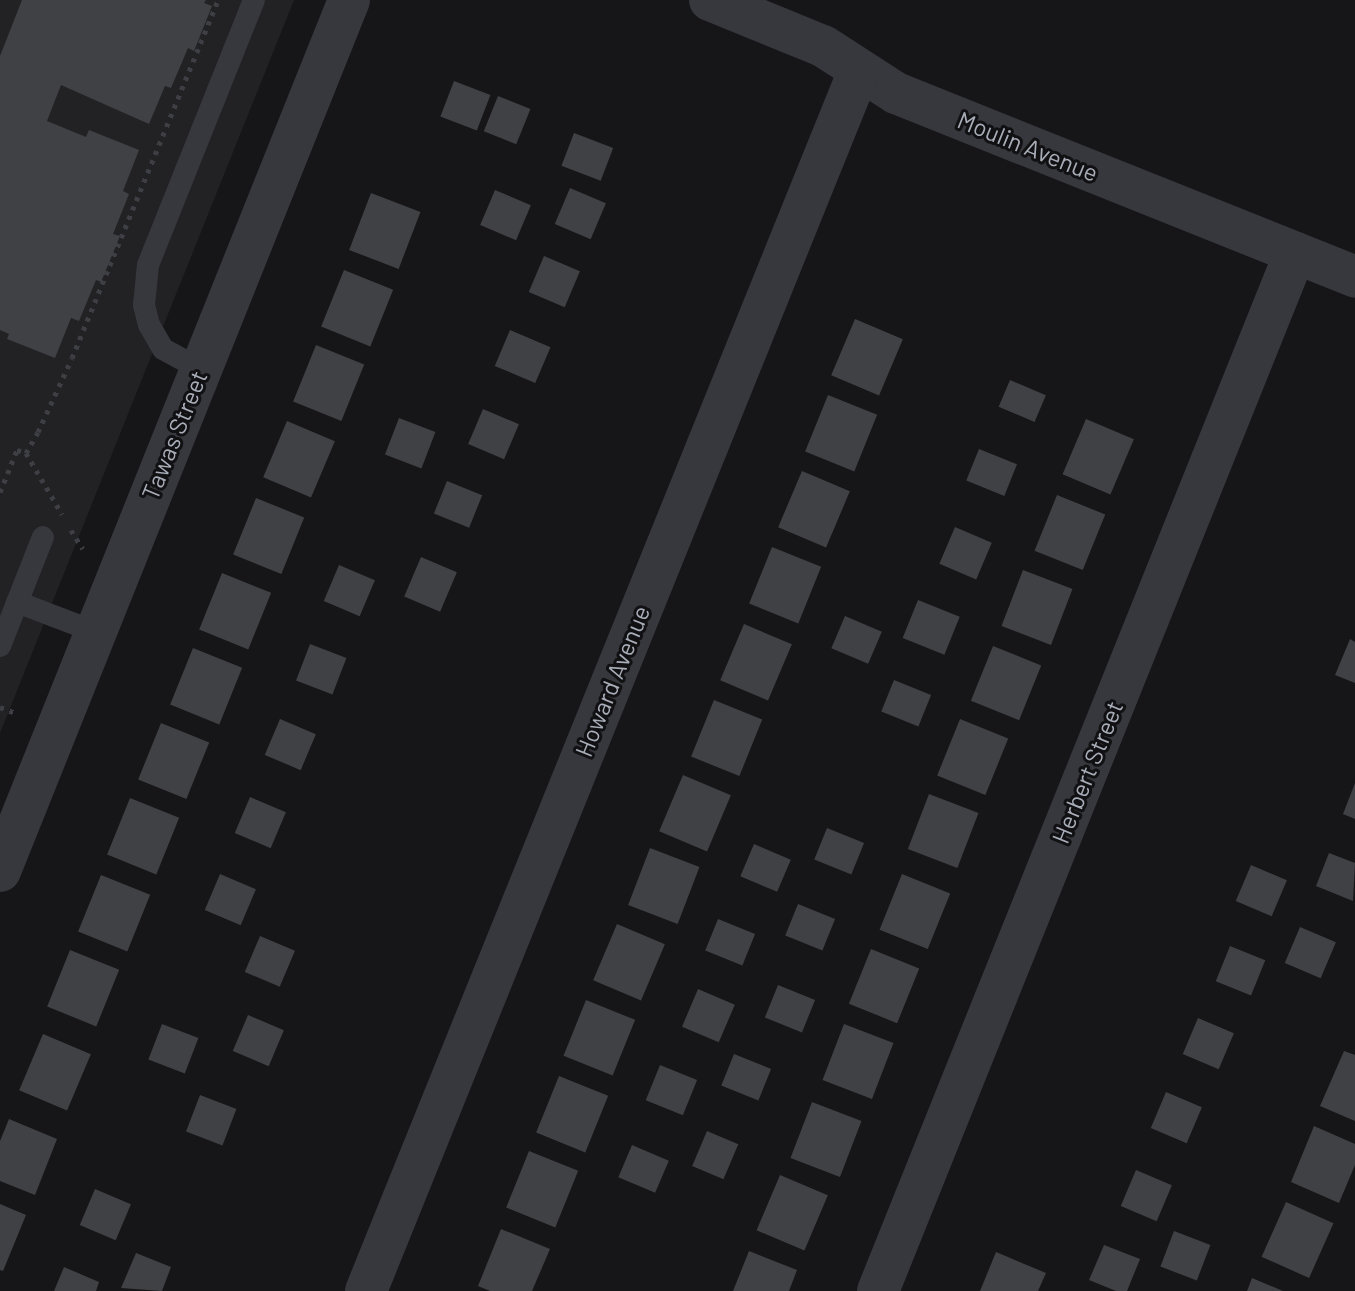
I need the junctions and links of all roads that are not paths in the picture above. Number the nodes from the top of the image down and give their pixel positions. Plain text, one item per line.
1 (254, 0) edge
2 (349, 0) edge
3 (710, 0) edge
4 (859, 71) junction
5 (1295, 253) junction
6 (1355, 277) edge
7 (200, 369) junction
8 (43, 537) dead end
9 (17, 602) junction
10 (95, 632) junction
11 (0, 646) edge
12 (0, 871) edge
13 (366, 1291) edge
14 (878, 1291) edge

1 - 7 lane
2 - 7 street, Tawas Street
3 - 4 street, Moulin Avenue
4 - 5 street, Moulin Avenue
4 - 13 street, Howard Avenue
5 - 6 street, Moulin Avenue
5 - 14 street, Herbert Street
7 - 10 street, Tawas Street
8 - 9 lane
9 - 10 lane
9 - 11 lane
10 - 12 street, Tawas Street

